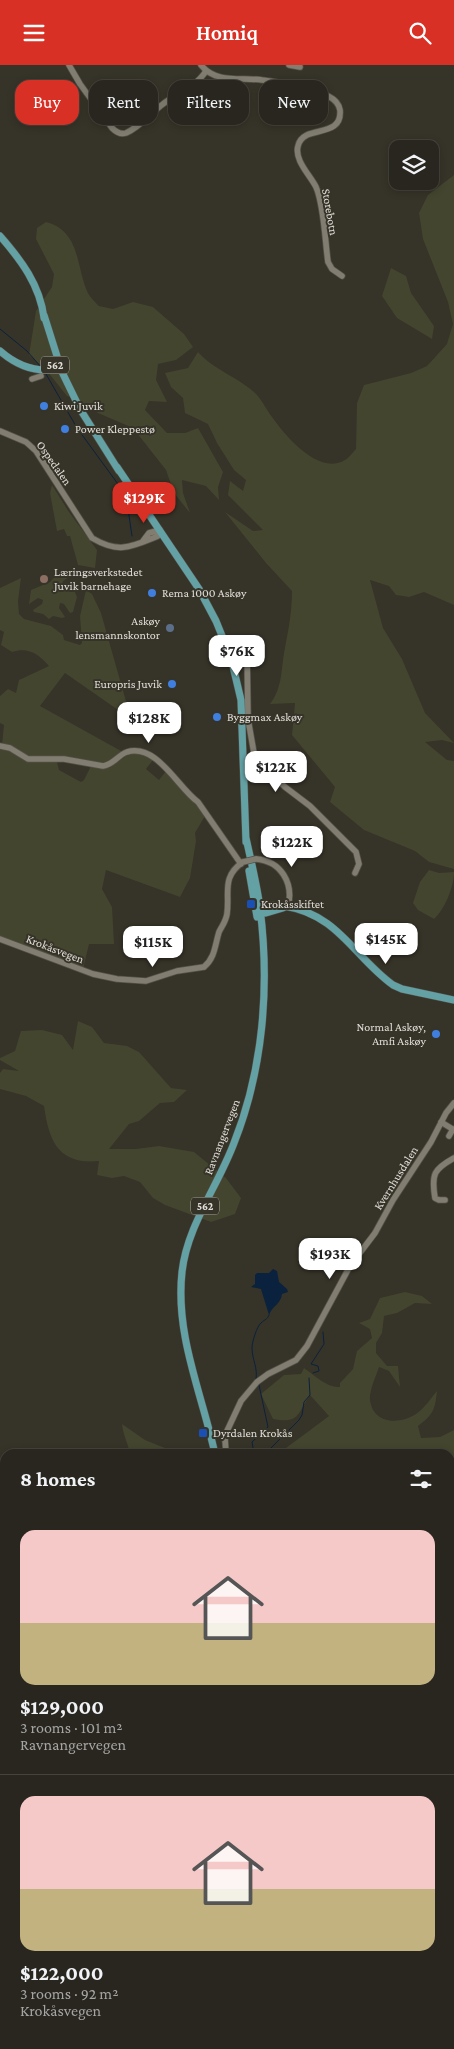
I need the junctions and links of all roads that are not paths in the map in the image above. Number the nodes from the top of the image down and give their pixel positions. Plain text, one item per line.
1 (69, 65) edge
2 (201, 65) edge
3 (289, 65) edge
4 (300, 67) dead end
5 (206, 71) junction
6 (0, 236) edge
7 (342, 276) dead end
8 (0, 351) edge
9 (57, 365) junction
10 (42, 373) junction
11 (32, 379) dead end
12 (0, 431) edge
13 (158, 532) junction
14 (228, 650) junction
15 (0, 746) edge
16 (242, 863) junction
17 (355, 873) dead end
18 (288, 907) junction
19 (259, 910) junction
20 (272, 911) junction
21 (262, 935) junction
22 (0, 939) edge
23 (264, 977) junction
24 (454, 1000) edge
25 (454, 1103) edge
26 (441, 1123) junction
27 (454, 1129) edge
28 (449, 1136) dead end
29 (454, 1158) edge
30 (445, 1199) dead end
31 (204, 1416) junction
32 (209, 1449) edge
33 (214, 1449) edge
34 (226, 1449) edge

1 - 5 street
2 - 5 street
3 - 4 street
5 - 7 street, Storebotn
6 - 9 main road, Ravnangervegen / 562
8 - 10 main road
9 - 10 main road
9 - 13 main road, Ravnangervegen / 562
10 - 11 street
12 - 13 street, Ospedalen
13 - 14 main road, Ravnangervegen / 562
14 - 17 street
14 - 19 main road, Ravnangervegen / 562
15 - 16 street
16 - 18 street, bridge
16 - 22 street, Krokåsvegen
18 - 19 main road
18 - 20 main road
18 - 24 main road
19 - 20 main road
19 - 21 main road, Ravnangervegen / 562
19 - 23 main road, Ravnangervegen / 562
20 - 21 main road
21 - 23 main road, Ravnangervegen / 562
23 - 31 main road, Ravnangervegen / 562
25 - 26 street, Kvernhusdalen
26 - 27 street
26 - 34 street, Kvernhusdalen
27 - 28 street
29 - 30 street
31 - 32 main road, Ravnangervegen / 562
31 - 33 main road, Ravnangervegen / 562

